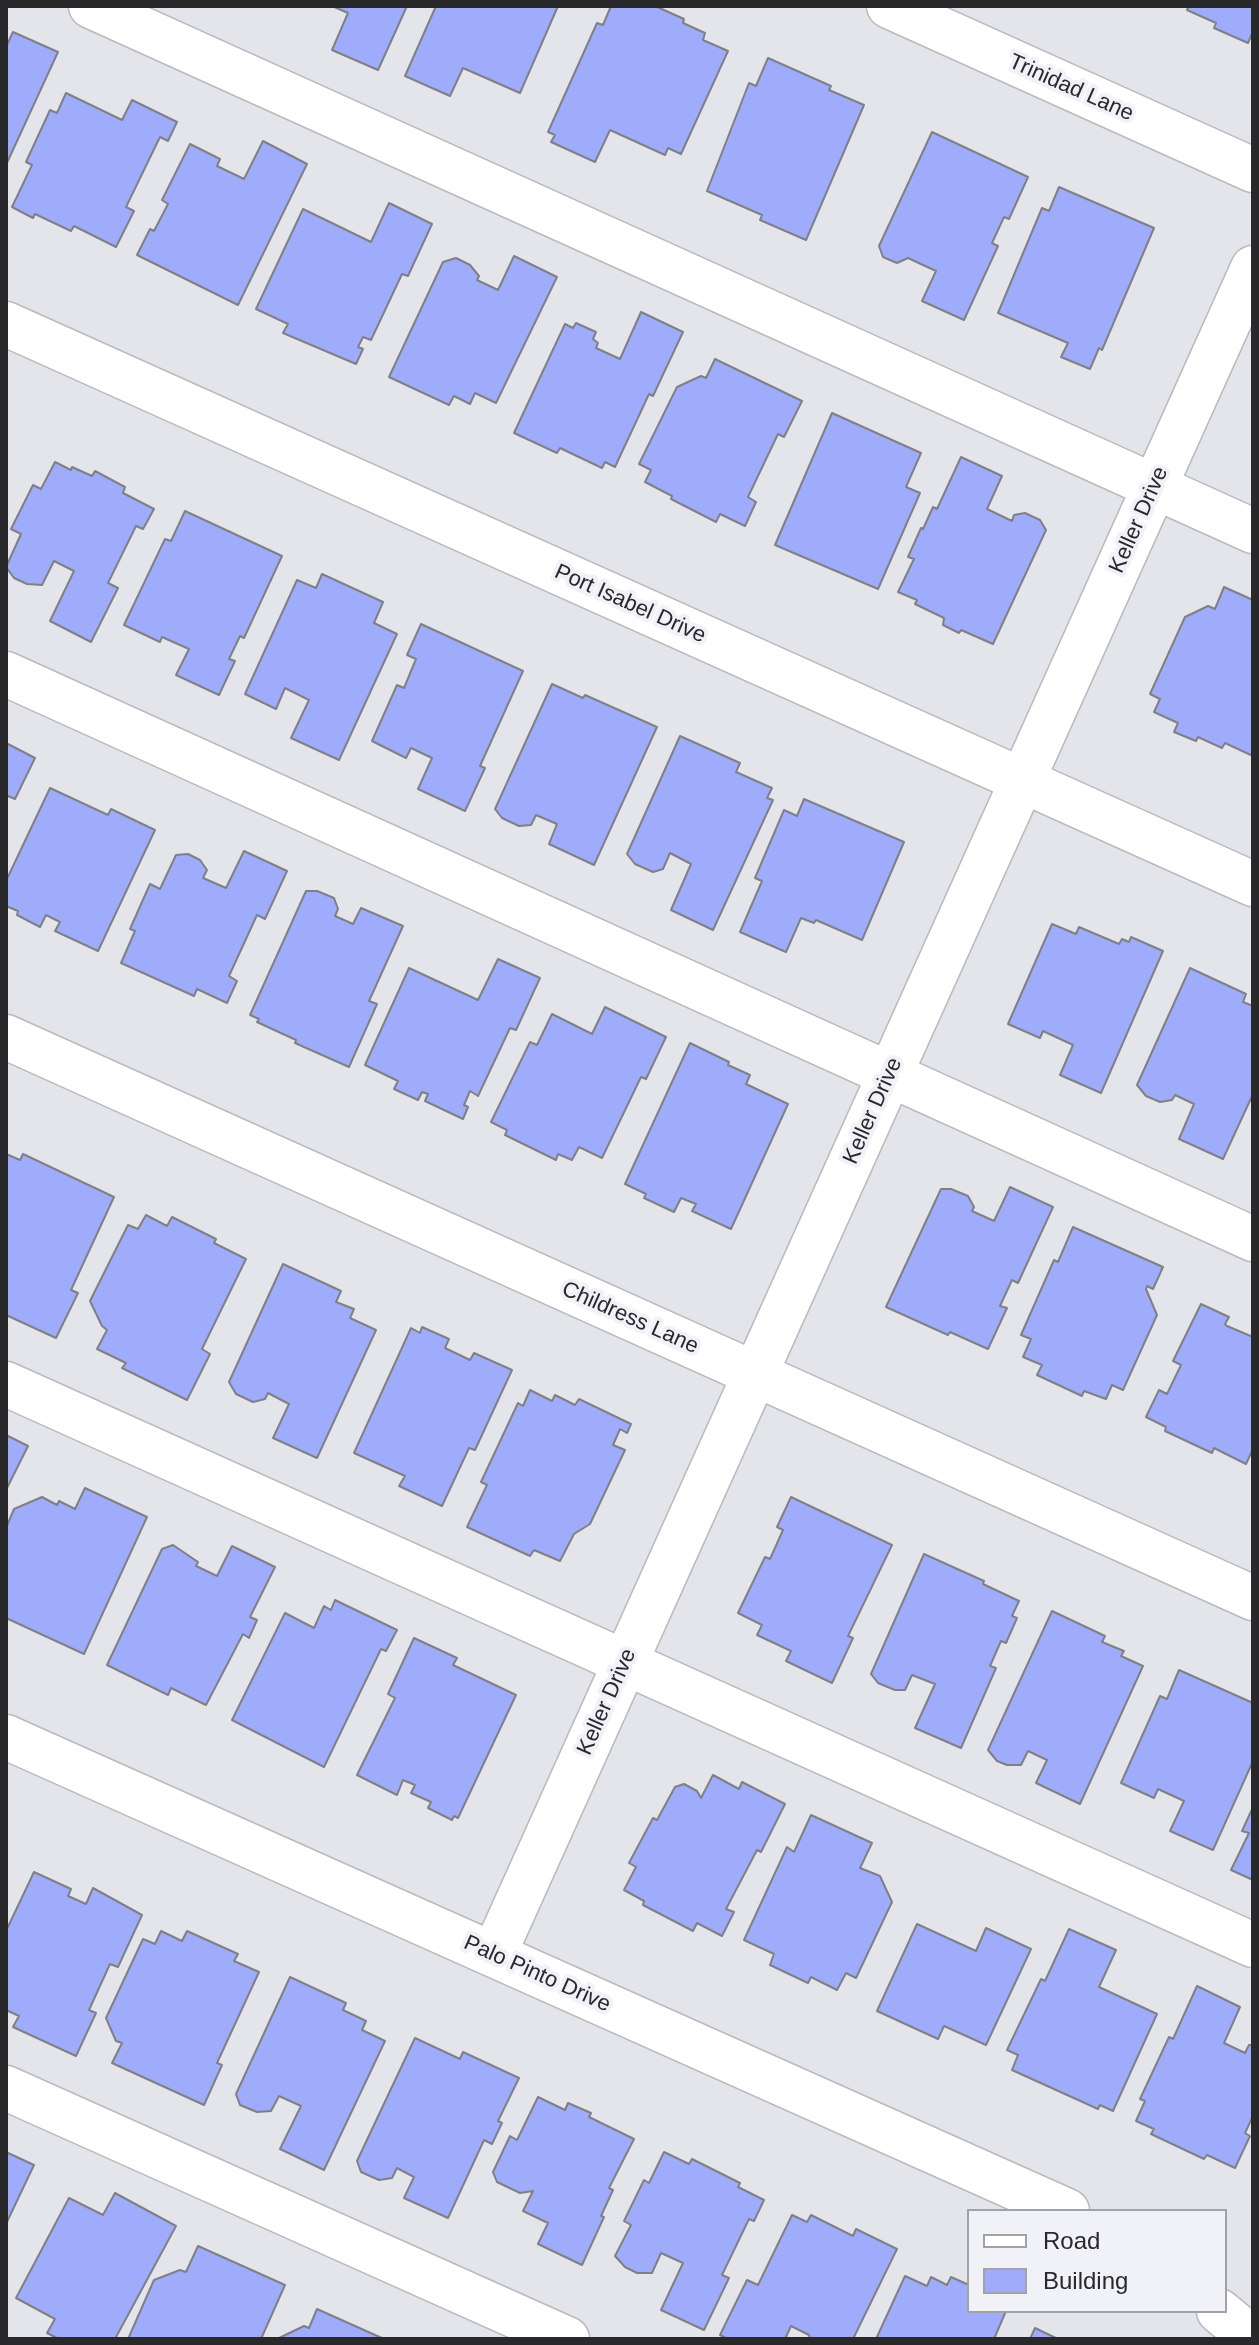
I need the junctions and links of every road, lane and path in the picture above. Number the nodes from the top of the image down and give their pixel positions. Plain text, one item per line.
1 (91, 6) edge
2 (889, 6) edge
3 (1253, 170) edge
4 (1253, 268) edge
5 (6, 324) edge
6 (1155, 487) junction
7 (1253, 531) edge
8 (6, 674) edge
9 (1022, 781) junction
10 (1253, 884) edge
11 (6, 1037) edge
12 (890, 1074) junction
13 (1253, 1239) edge
14 (755, 1374) junction
15 (6, 1384) edge
16 (1253, 1598) edge
17 (625, 1662) junction
18 (6, 1737) edge
19 (1253, 1945) edge
20 (494, 1954) junction
21 (6, 2088) edge
22 (1063, 2209) edge
23 (1221, 2313) edge
24 (567, 2339) edge
25 (1253, 2339) edge

1 - 6 street
2 - 3 street, Trinidad Lane
4 - 6 street, Keller Drive
5 - 9 street, Port Isabel Drive
6 - 7 street
6 - 9 street, Keller Drive
8 - 12 street
9 - 10 street, Port Isabel Drive
9 - 12 street, Keller Drive
11 - 14 street, Childress Lane
12 - 13 street
12 - 14 street, Keller Drive
14 - 16 street, Childress Lane
14 - 17 street, Keller Drive
15 - 17 street
17 - 19 street
17 - 20 street, Keller Drive
18 - 20 street, Palo Pinto Drive
20 - 22 street, Palo Pinto Drive
21 - 24 street
23 - 25 street

